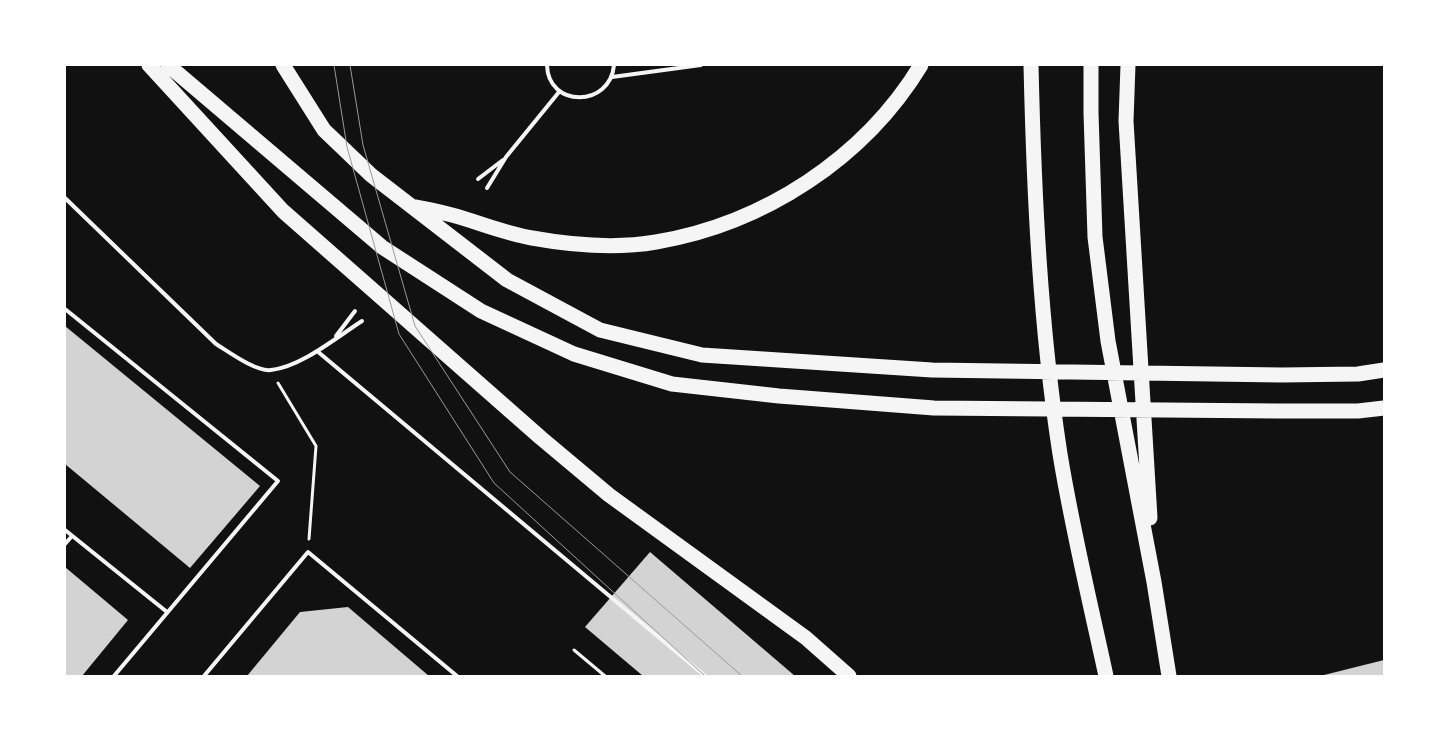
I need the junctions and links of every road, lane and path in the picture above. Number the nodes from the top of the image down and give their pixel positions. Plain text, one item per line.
1 (149, 65) edge
2 (168, 65) edge
3 (284, 65) edge
4 (548, 65) edge
5 (614, 65) edge
6 (701, 65) edge
7 (921, 65) edge
8 (1031, 65) edge
9 (1091, 65) edge
10 (1128, 65) edge
11 (612, 77) junction
12 (559, 92) junction
13 (506, 157) junction
14 (478, 179) dead end
15 (487, 188) dead end
16 (65, 198) edge
17 (411, 206) junction
18 (65, 308) edge
19 (355, 311) dead end
20 (362, 321) dead end
21 (333, 340) junction
22 (317, 351) junction
23 (1384, 370) edge
24 (270, 371) junction
25 (1384, 408) edge
26 (65, 530) edge
27 (72, 536) junction
28 (65, 544) edge
29 (308, 552) junction
30 (1154, 582) junction
31 (167, 612) junction
32 (574, 650) dead end
33 (114, 676) edge
34 (204, 676) edge
35 (457, 676) edge
36 (606, 676) edge
37 (705, 676) edge
38 (849, 676) edge
39 (1106, 676) edge
40 (1169, 676) edge

1 - 38 highway
2 - 25 highway
3 - 17 highway
4 - 12 lane
5 - 11 lane
6 - 11 lane
7 - 17 highway
8 - 39 highway
9 - 30 highway
10 - 30 highway
11 - 12 lane
12 - 13 lane
13 - 14 lane
13 - 15 lane
16 - 24 lane
17 - 23 highway
18 - 31 lane
19 - 21 lane
20 - 21 lane
21 - 22 lane
22 - 24 lane
22 - 37 lane
24 - 29 path
26 - 27 lane
27 - 28 lane
27 - 31 lane
29 - 34 lane
29 - 35 lane
30 - 40 highway
31 - 33 lane
32 - 36 path

